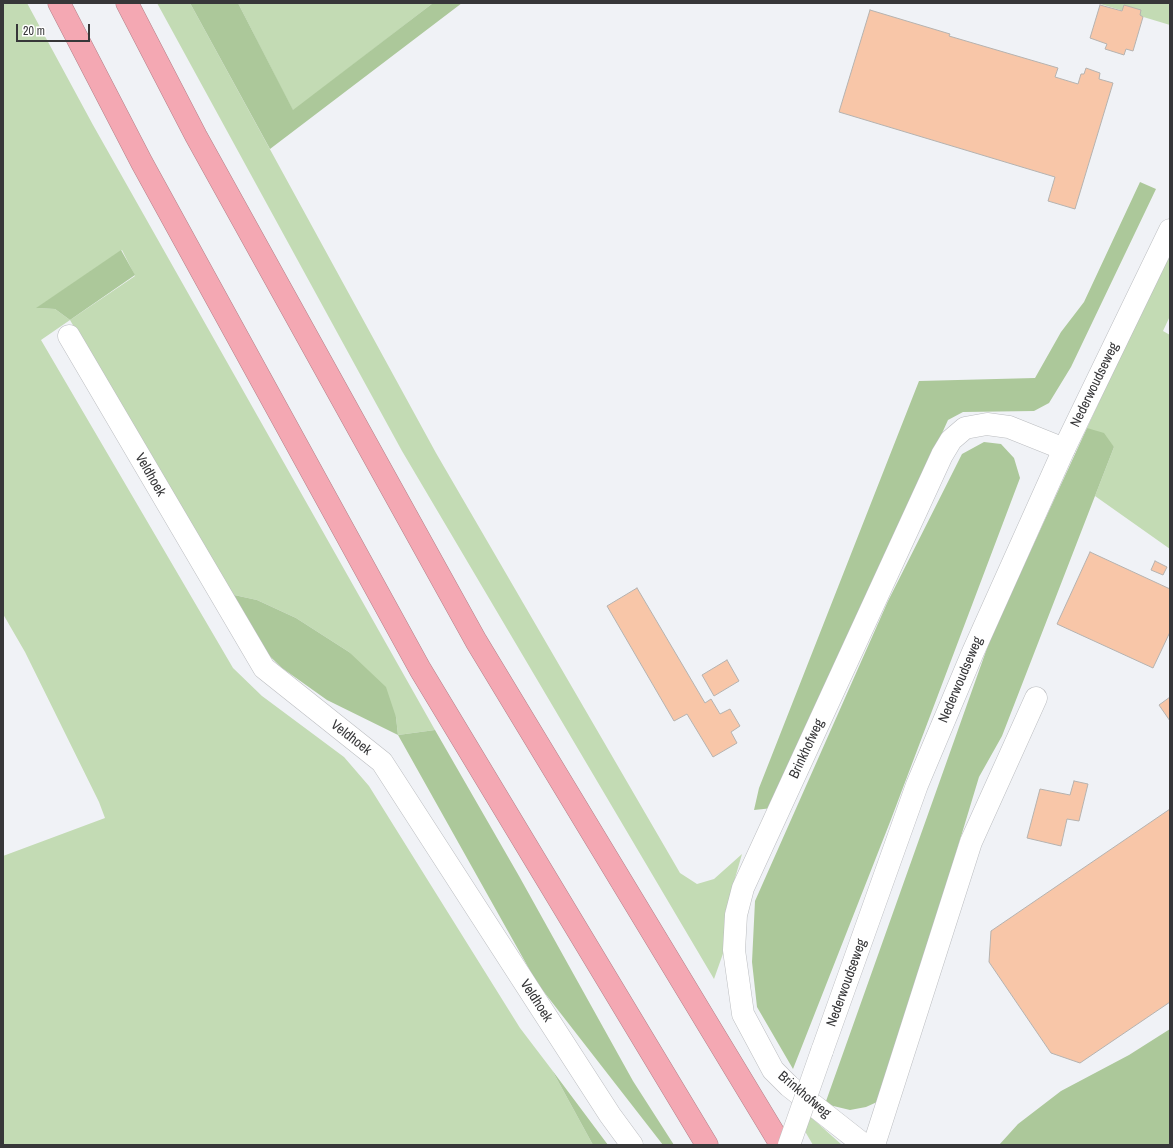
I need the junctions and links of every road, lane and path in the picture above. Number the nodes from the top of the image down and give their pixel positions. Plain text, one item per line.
1 (59, 3) edge
2 (127, 3) edge
3 (1170, 230) edge
4 (69, 336) dead end
5 (1064, 449) junction
6 (1036, 698) dead end
7 (632, 1145) edge
8 (707, 1145) edge
9 (781, 1145) edge
10 (789, 1145) edge
11 (864, 1145) edge
12 (874, 1145) edge

1 - 8 highway
2 - 9 highway
3 - 5 street, Nederwoudseweg
4 - 7 street, Veldhoek
5 - 10 street, Nederwoudseweg, bridge
5 - 11 street, Brinkhofweg
6 - 12 street

